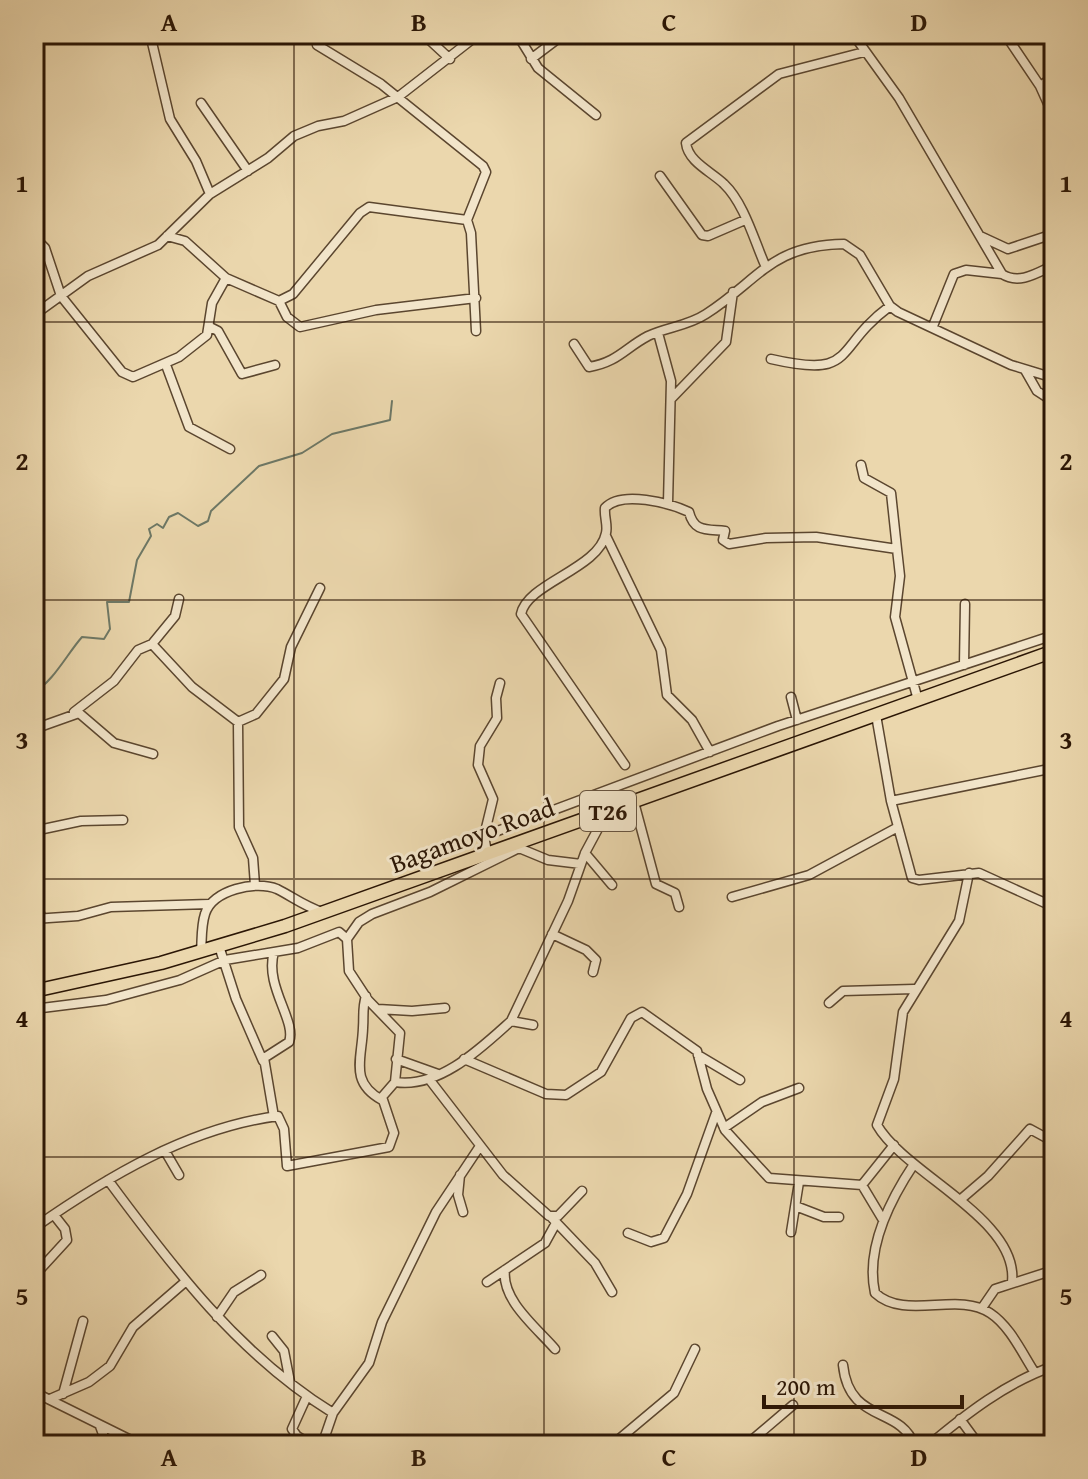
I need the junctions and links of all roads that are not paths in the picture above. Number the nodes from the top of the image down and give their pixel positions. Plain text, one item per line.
1 (150, 34) edge
2 (423, 34) edge
3 (479, 34) edge
4 (517, 34) edge
5 (564, 34) edge
6 (853, 34) edge
7 (1005, 34) edge
8 (317, 45) dead end
9 (864, 52) junction
10 (450, 59) junction
11 (531, 59) junction
12 (1054, 77) edge
13 (1040, 86) junction
14 (398, 97) junction
15 (201, 103) dead end
16 (596, 115) dead end
17 (1054, 117) edge
18 (248, 171) junction
19 (660, 176) dead end
20 (210, 194) junction
21 (183, 218) junction
22 (467, 220) junction
23 (745, 220) junction
24 (1054, 234) edge
25 (979, 235) junction
26 (167, 236) junction
27 (34, 237) edge
28 (185, 241) junction
29 (1054, 250) edge
30 (765, 265) junction
31 (1054, 265) edge
32 (1002, 274) junction
33 (226, 278) junction
34 (733, 291) junction
35 (61, 296) junction
36 (476, 298) junction
37 (279, 301) junction
38 (890, 306) junction
39 (34, 315) edge
40 (933, 326) junction
41 (210, 327) junction
42 (476, 331) dead end
43 (658, 333) junction
44 (574, 344) dead end
45 (771, 359) dead end
46 (166, 365) junction
47 (275, 365) dead end
48 (1025, 370) junction
49 (1054, 378) edge
50 (671, 399) junction
51 (1054, 402) edge
52 (230, 449) dead end
53 (861, 465) dead end
54 (668, 503) junction
55 (606, 536) junction
56 (897, 549) junction
57 (320, 588) dead end
58 (179, 599) dead end
59 (965, 604) dead end
60 (1054, 635) edge
61 (152, 644) junction
62 (1054, 651) edge
63 (964, 665) junction
64 (568, 672) dead end
65 (500, 683) dead end
66 (912, 683) junction
67 (791, 697) dead end
68 (918, 700) junction
69 (74, 713) junction
70 (876, 715) junction
71 (797, 720) junction
72 (238, 722) junction
73 (34, 729) edge
74 (710, 752) junction
75 (153, 754) dead end
76 (625, 765) junction
77 (1054, 768) edge
78 (632, 778) junction
79 (891, 801) junction
80 (634, 802) junction
81 (608, 811) junction
82 (123, 820) dead end
83 (898, 827) junction
84 (34, 831) edge
85 (484, 836) junction
86 (487, 852) junction
87 (585, 853) junction
88 (581, 864) junction
89 (969, 873) junction
90 (255, 885) junction
91 (612, 885) dead end
92 (34, 888) edge
93 (732, 897) dead end
94 (209, 904) junction
95 (679, 907) dead end
96 (1054, 907) edge
97 (322, 913) junction
98 (38, 919) edge
99 (552, 934) junction
100 (347, 939) junction
101 (219, 946) junction
102 (201, 952) junction
103 (274, 952) junction
104 (225, 960) junction
105 (593, 972) dead end
106 (914, 989) junction
107 (34, 991) edge
108 (366, 996) junction
109 (829, 1003) dead end
110 (377, 1008) junction
111 (445, 1008) dead end
112 (34, 1009) edge
113 (511, 1021) junction
114 (533, 1025) dead end
115 (698, 1055) junction
116 (396, 1059) junction
117 (464, 1059) junction
118 (263, 1061) junction
119 (439, 1074) junction
120 (429, 1079) junction
121 (740, 1080) dead end
122 (395, 1082) junction
123 (799, 1088) dead end
124 (382, 1100) junction
125 (716, 1113) junction
126 (274, 1117) junction
127 (724, 1128) junction
128 (1054, 1142) edge
129 (894, 1145) junction
130 (480, 1146) junction
131 (165, 1151) junction
132 (914, 1164) junction
133 (460, 1174) junction
134 (179, 1175) dead end
135 (108, 1180) junction
136 (799, 1182) junction
137 (862, 1185) junction
138 (582, 1191) dead end
139 (960, 1200) junction
140 (798, 1207) junction
141 (463, 1212) dead end
142 (54, 1215) junction
143 (839, 1217) dead end
144 (554, 1220) junction
145 (883, 1220) junction
146 (34, 1228) edge
147 (791, 1232) dead end
148 (628, 1233) dead end
149 (505, 1270) junction
150 (1054, 1270) edge
151 (261, 1275) dead end
152 (34, 1276) edge
153 (185, 1282) junction
154 (487, 1282) dead end
155 (1012, 1282) junction
156 (612, 1292) dead end
157 (982, 1308) junction
158 (217, 1317) junction
159 (83, 1321) dead end
160 (272, 1336) dead end
161 (555, 1349) dead end
162 (695, 1349) dead end
163 (843, 1365) dead end
164 (1054, 1366) edge
165 (1035, 1373) junction
166 (290, 1382) junction
167 (34, 1392) edge
168 (63, 1394) junction
169 (307, 1396) junction
170 (50, 1399) junction
171 (793, 1405) dead end
172 (333, 1413) junction
173 (960, 1419) junction
174 (100, 1426) junction
175 (107, 1445) edge
176 (141, 1445) edge
177 (312, 1445) edge
178 (322, 1445) edge
179 (612, 1445) edge
180 (746, 1445) edge
181 (914, 1445) edge
182 (929, 1445) edge
183 (979, 1445) edge

1 - 20 street
2 - 10 street
3 - 10 street
4 - 11 street
5 - 11 street
6 - 9 street
7 - 13 street
8 - 14 street
9 - 23 street
9 - 25 street
10 - 14 street
11 - 16 street
12 - 13 street
13 - 17 street
14 - 18 street
14 - 22 street
15 - 18 street
18 - 20 street
19 - 23 street
20 - 21 street
21 - 26 street
21 - 28 street
22 - 36 street
22 - 37 street
23 - 30 street
24 - 25 street
24 - 29 street
25 - 32 street
26 - 28 street
26 - 35 street
27 - 35 street
28 - 33 street
30 - 34 street
30 - 38 street
31 - 32 street
32 - 40 street
33 - 37 street
33 - 41 street
34 - 43 street
34 - 50 street
35 - 39 street
35 - 46 street
36 - 37 street
36 - 42 street
38 - 40 street
38 - 45 street
40 - 48 street
41 - 46 street
41 - 47 street
43 - 44 street
43 - 50 street
46 - 52 street
48 - 49 street
48 - 51 street
50 - 54 street
53 - 56 street
54 - 55 street
54 - 56 street
55 - 74 street
55 - 76 street
56 - 66 street
57 - 72 street
58 - 61 street
59 - 63 street
60 - 63 street
61 - 69 street
61 - 72 street
62 - 68 highway, Bagamoyo Road / T26
63 - 66 street
64 - 76 street
65 - 85 street
66 - 68 street
66 - 71 street
67 - 71 street
68 - 70 highway, Bagamoyo Road / T26
69 - 73 street
69 - 75 street
70 - 79 street
70 - 80 highway, Bagamoyo Road / T26
71 - 74 street
72 - 90 street
74 - 78 street
76 - 78 street
77 - 79 street
78 - 85 street
79 - 83 street
80 - 81 highway, Bagamoyo Road / T26
80 - 95 street
81 - 86 highway, Bagamoyo Road / T26
81 - 87 street
82 - 84 street
83 - 89 street
83 - 93 street
85 - 86 street
86 - 97 highway, Bagamoyo Road / T26
87 - 88 street
87 - 91 street
88 - 99 street
88 - 100 street
89 - 96 street
89 - 106 street
90 - 94 street
90 - 97 street
92 - 98 street
94 - 98 street
94 - 102 street
97 - 101 highway, Bagamoyo Road / T26
99 - 105 street
99 - 113 street
100 - 103 street
100 - 108 street
101 - 102 highway, Bagamoyo Road / T26
101 - 104 street
102 - 107 highway, Bagamoyo Road / T26
103 - 104 street
103 - 118 street
104 - 112 street
104 - 118 street
106 - 109 street
106 - 129 street
108 - 110 street
108 - 124 street
110 - 111 street
110 - 116 street
113 - 114 street
113 - 117 street
115 - 117 street
115 - 121 street
115 - 125 street
116 - 119 street
116 - 122 street
117 - 119 street
118 - 126 street
119 - 120 street
120 - 122 street
120 - 130 street
122 - 124 street
123 - 127 street
124 - 126 street
125 - 127 street
125 - 148 street
126 - 131 street
127 - 136 street
128 - 139 street
129 - 132 street
129 - 137 street
130 - 133 street
130 - 144 street
131 - 134 street
131 - 135 street
132 - 139 street
132 - 145 street
133 - 141 street
133 - 172 street
135 - 142 street
135 - 153 street
136 - 137 street
136 - 140 street
137 - 145 street
138 - 144 street
139 - 155 street
140 - 143 street
140 - 147 street
142 - 146 street
142 - 152 street
144 - 149 street
144 - 156 street
145 - 157 street
149 - 154 street
149 - 161 street
150 - 155 street
151 - 158 street
153 - 158 street
153 - 168 street
155 - 157 street
157 - 165 street
158 - 166 street
159 - 168 street
160 - 166 street
162 - 179 street
163 - 181 street
164 - 165 street
165 - 173 street
166 - 169 street
167 - 170 street
168 - 170 street
169 - 172 street
169 - 177 street
170 - 174 street
171 - 180 street
172 - 178 street
173 - 182 street
173 - 183 street
174 - 175 street
174 - 176 street

